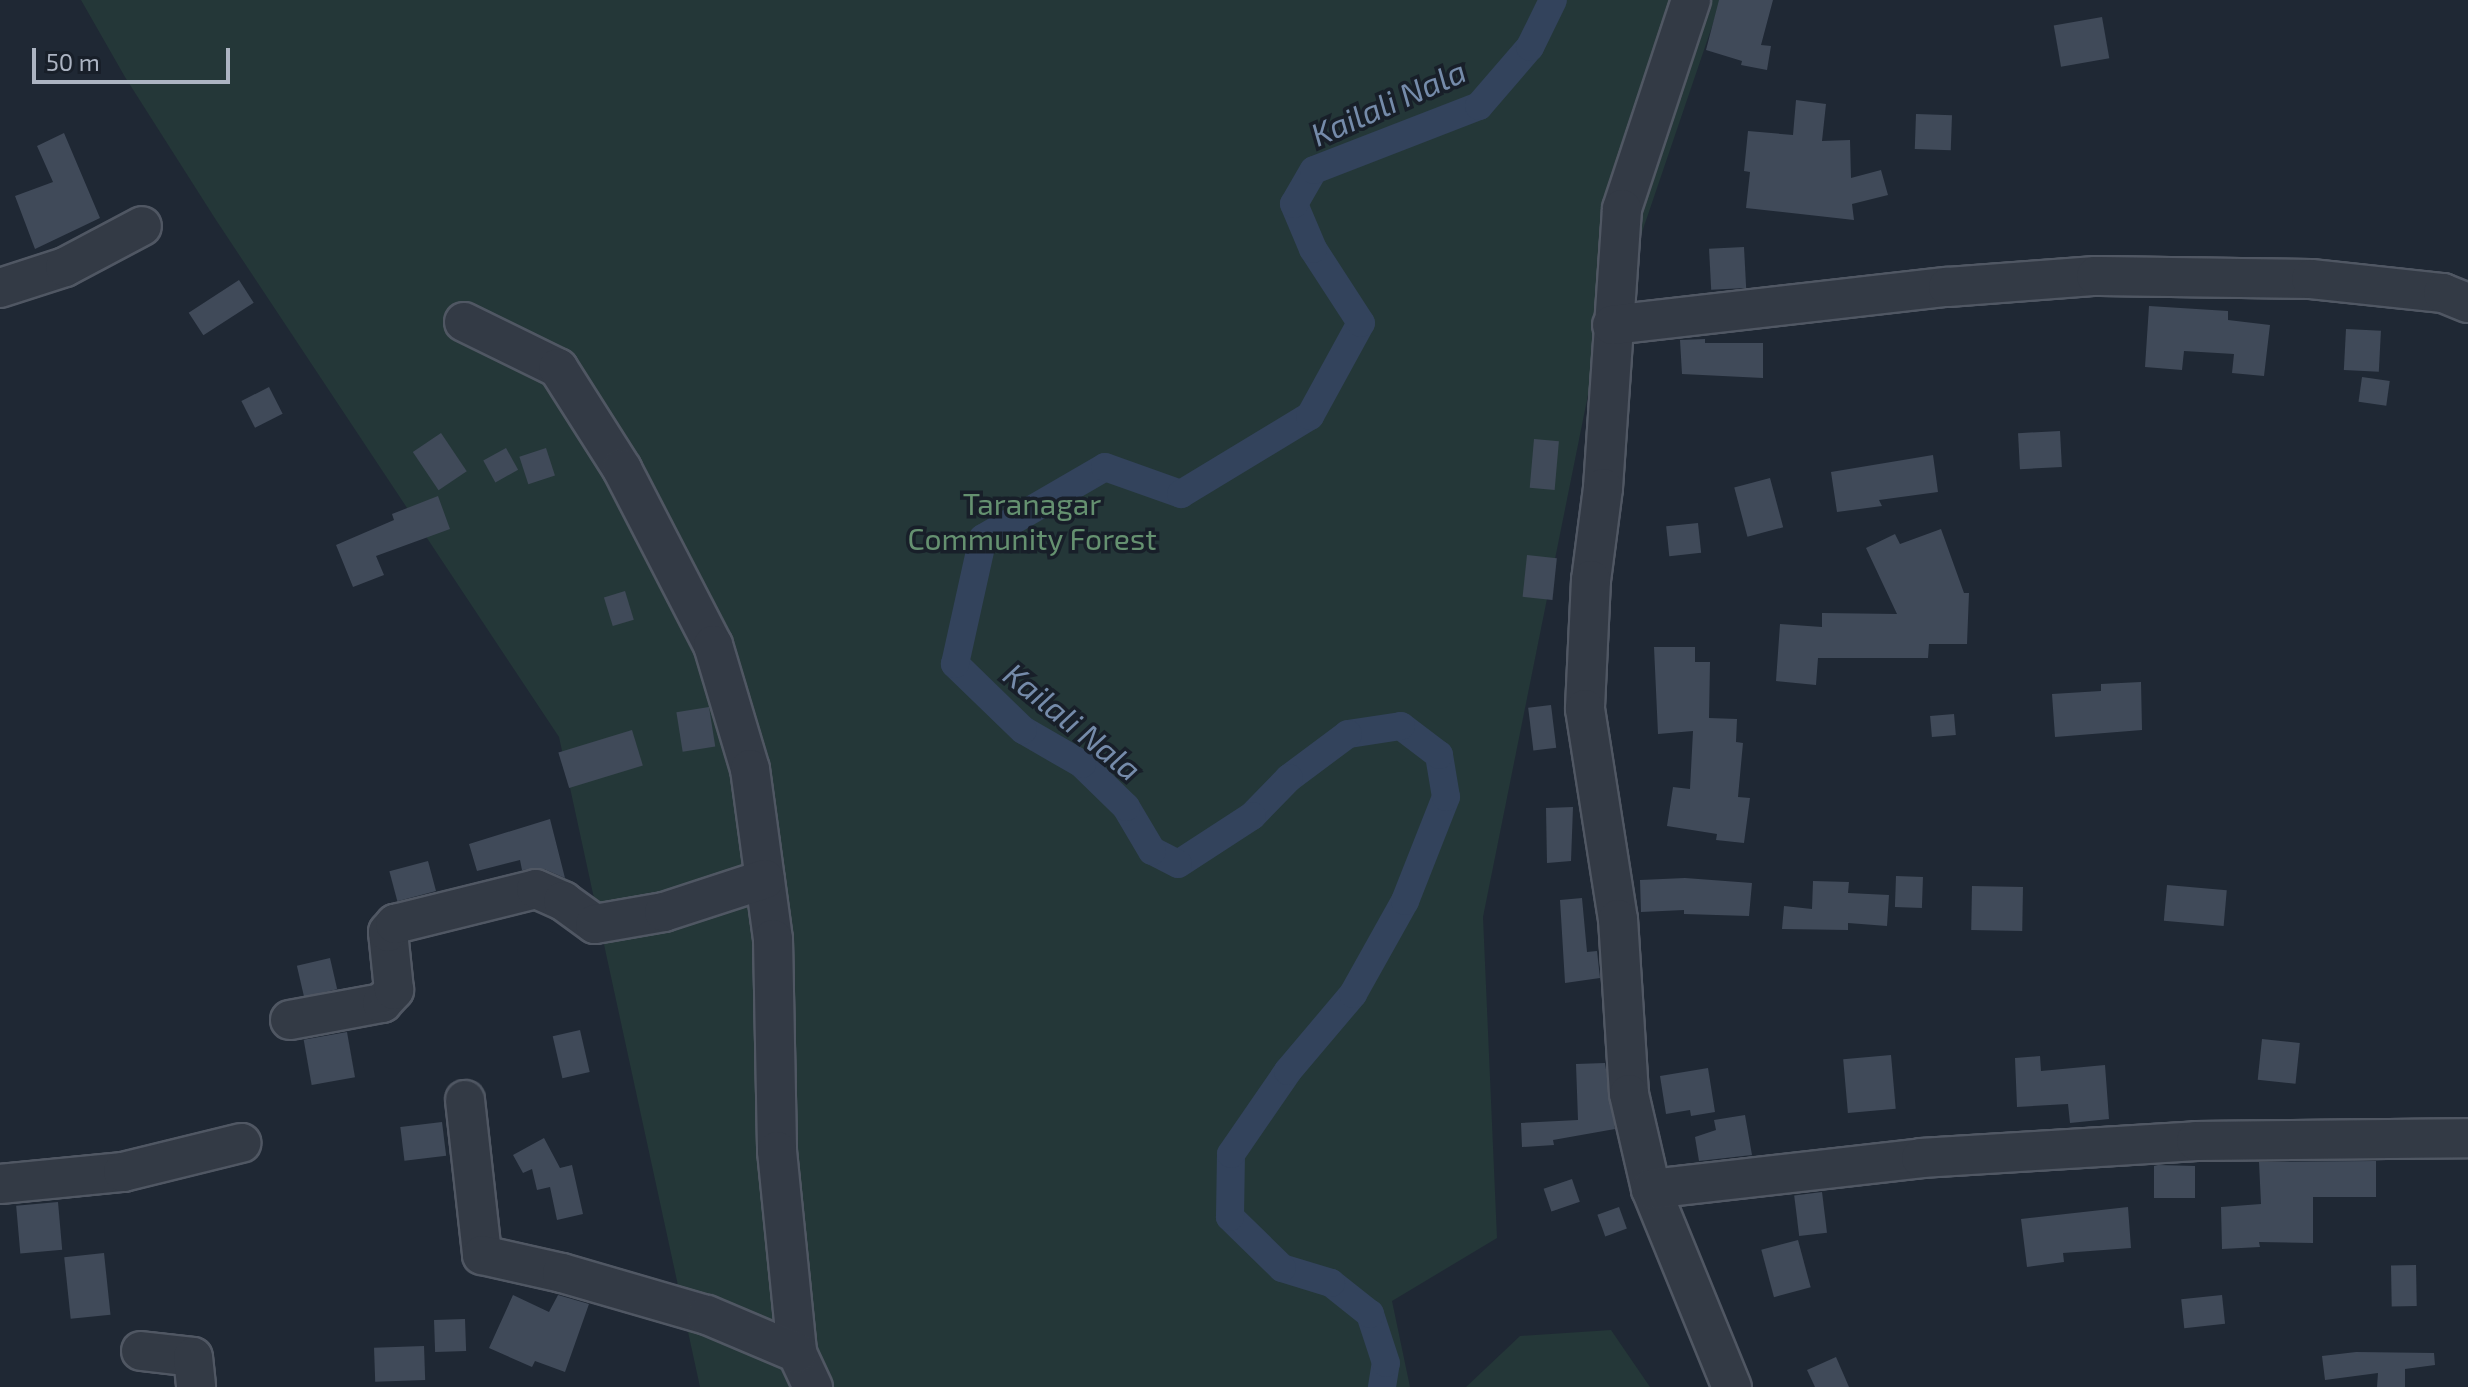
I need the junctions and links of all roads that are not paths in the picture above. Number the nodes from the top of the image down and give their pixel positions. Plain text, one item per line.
1 (1691, 0) edge
2 (142, 226) dead end
3 (0, 288) edge
4 (2468, 303) edge
5 (464, 322) dead end
6 (1612, 325) junction
7 (765, 879) junction
8 (290, 1020) dead end
9 (465, 1100) dead end
10 (2468, 1138) edge
11 (241, 1143) dead end
12 (0, 1184) edge
13 (1651, 1189) junction
14 (141, 1351) dead end
15 (797, 1353) junction
16 (196, 1387) edge
17 (813, 1387) edge
18 (1732, 1387) edge

1 - 6 street
2 - 3 street
4 - 6 street
5 - 7 street
6 - 13 street
7 - 8 street
7 - 15 street
9 - 15 street
10 - 13 street
11 - 12 street
13 - 18 street
14 - 16 street
15 - 17 street

